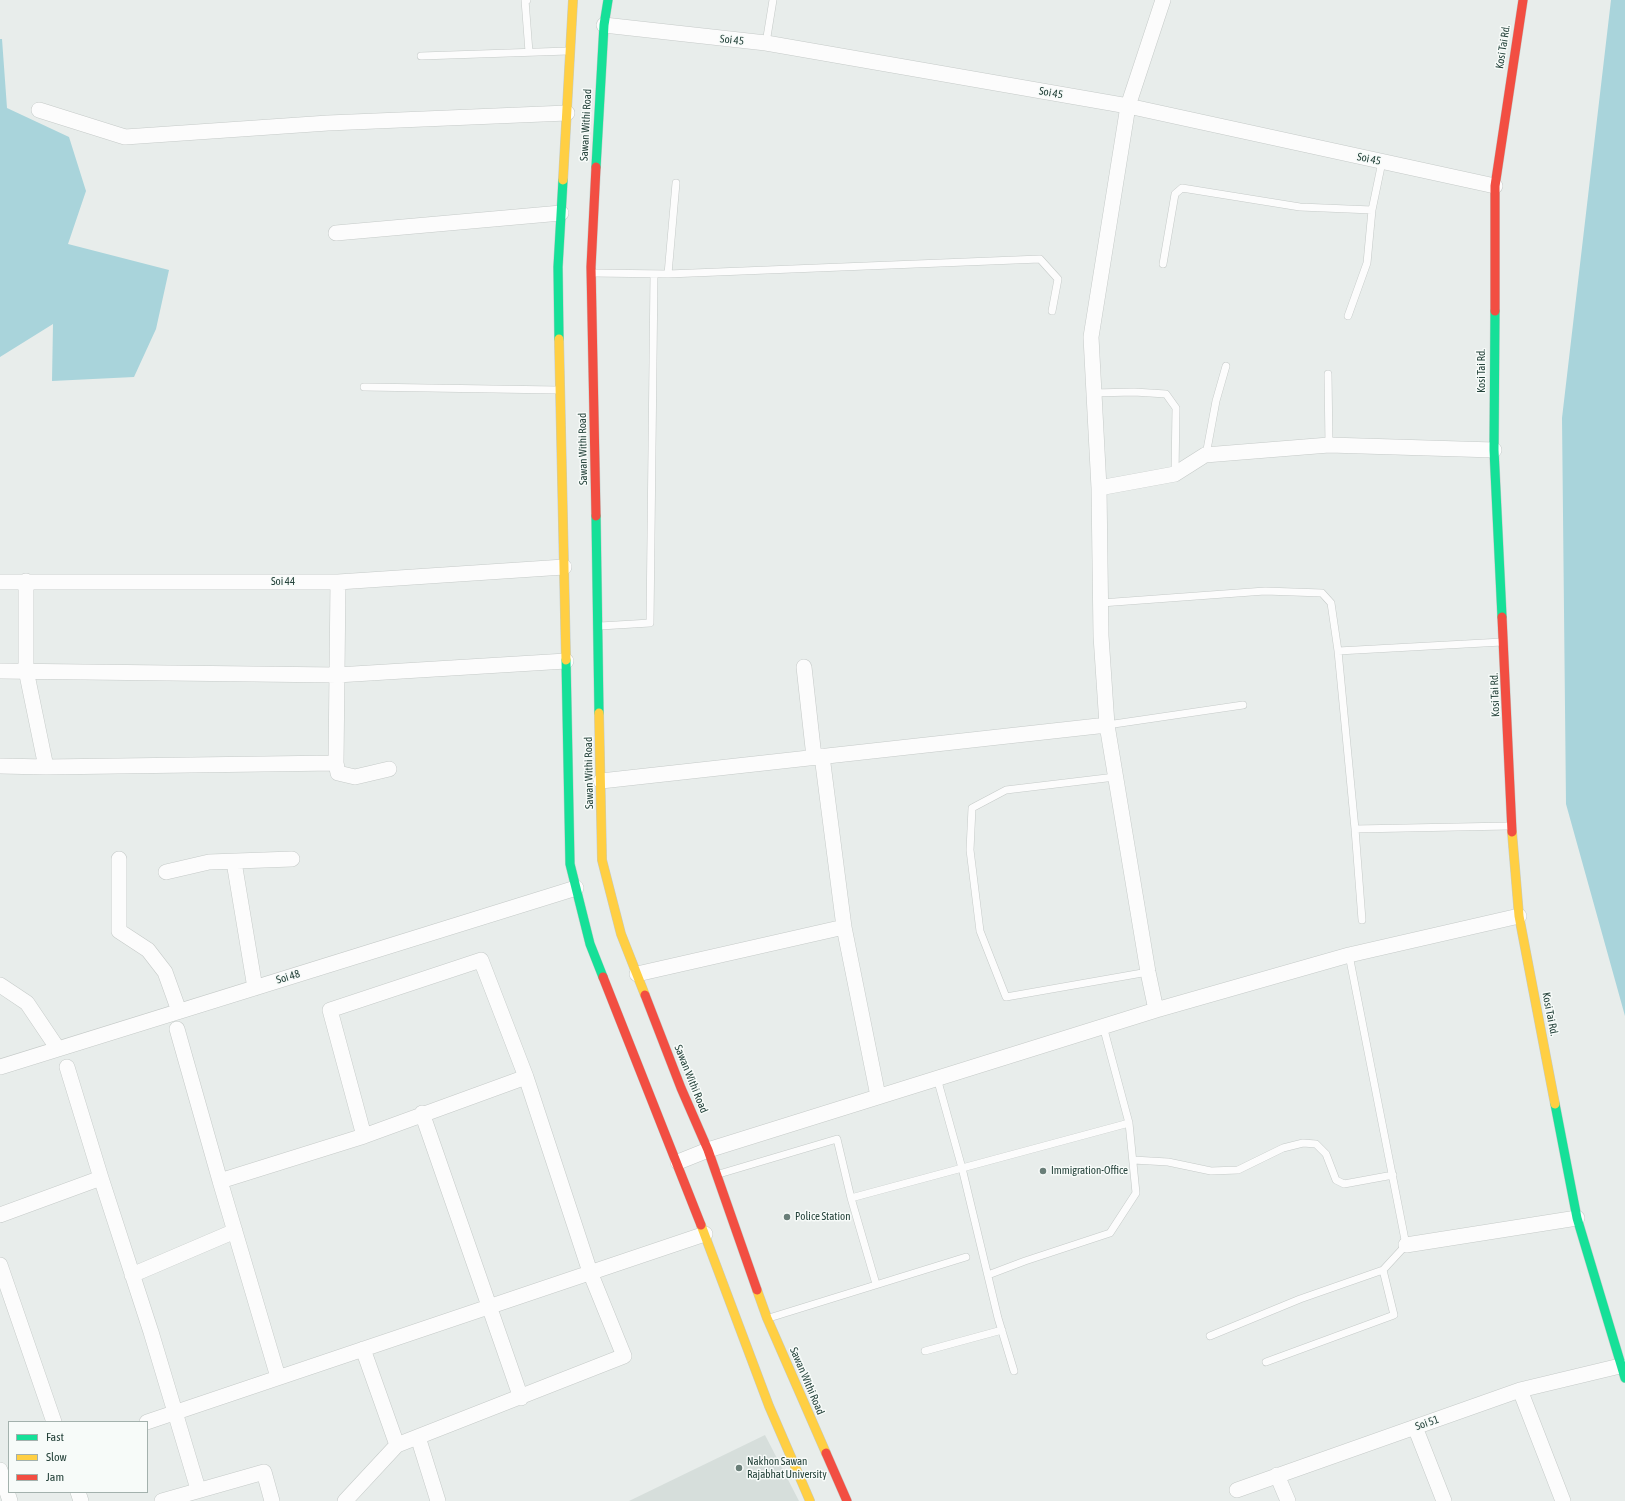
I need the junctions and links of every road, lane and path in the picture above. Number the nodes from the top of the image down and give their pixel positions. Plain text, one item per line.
1 (527, 0) edge
2 (573, 0) edge
3 (608, 0) edge
4 (773, 0) edge
5 (1163, 0) edge
6 (1522, 0) edge
7 (571, 21) junction
8 (584, 23) dead end
9 (600, 25) junction
10 (766, 44) junction
11 (570, 51) junction
12 (529, 52) junction
13 (421, 56) dead end
14 (1128, 106) junction
15 (39, 110) dead end
16 (567, 113) junction
17 (1382, 162) junction
18 (676, 183) dead end
19 (1495, 186) junction
20 (1372, 210) junction
21 (561, 213) junction
22 (336, 233) dead end
23 (1163, 264) dead end
24 (591, 273) junction
25 (654, 274) junction
26 (668, 274) junction
27 (1052, 310) dead end
28 (1348, 316) dead end
29 (1226, 366) dead end
30 (1328, 374) dead end
31 (364, 387) dead end
32 (559, 390) junction
33 (1094, 393) junction
34 (1329, 445) junction
35 (1494, 450) junction
36 (1206, 455) junction
37 (1175, 474) junction
38 (1099, 488) junction
39 (564, 567) junction
40 (26, 581) junction
41 (0, 582) edge
42 (338, 582) junction
43 (1101, 603) junction
44 (598, 626) junction
45 (1504, 642) junction
46 (1338, 651) junction
47 (566, 661) junction
48 (804, 667) dead end
49 (26, 670) junction
50 (0, 671) edge
51 (337, 675) junction
52 (1243, 705) dead end
53 (1107, 725) junction
54 (818, 757) junction
55 (336, 763) junction
56 (0, 766) edge
57 (46, 767) junction
58 (389, 769) dead end
59 (1115, 777) junction
60 (601, 781) junction
61 (1512, 826) junction
62 (1355, 829) junction
63 (119, 859) dead end
64 (292, 859) dead end
65 (234, 862) junction
66 (166, 872) dead end
67 (576, 888) junction
68 (1519, 916) junction
69 (1362, 920) dead end
70 (844, 927) junction
71 (1349, 955) junction
72 (1148, 972) junction
73 (637, 974) junction
74 (0, 985) edge
75 (255, 988) junction
76 (1156, 1010) junction
77 (179, 1011) junction
78 (1103, 1026) junction
79 (177, 1029) dead end
80 (58, 1049) junction
81 (0, 1067) edge
82 (67, 1067) dead end
83 (526, 1077) junction
84 (937, 1078) junction
85 (878, 1096) junction
86 (422, 1114) junction
87 (1129, 1123) junction
88 (364, 1136) junction
89 (708, 1150) junction
90 (1133, 1160) junction
91 (678, 1162) junction
92 (962, 1168) junction
93 (717, 1175) junction
94 (1392, 1175) junction
95 (100, 1178) junction
96 (220, 1181) junction
97 (851, 1198) junction
98 (0, 1215) edge
99 (1577, 1218) junction
100 (235, 1231) junction
101 (705, 1234) junction
102 (1406, 1245) junction
103 (966, 1257) dead end
104 (0, 1266) edge
105 (1383, 1270) junction
106 (590, 1272) junction
107 (132, 1275) junction
108 (988, 1275) junction
109 (876, 1284) junction
110 (489, 1307) junction
111 (767, 1318) junction
112 (1002, 1330) junction
113 (1210, 1336) dead end
114 (362, 1349) junction
115 (925, 1351) dead end
116 (1266, 1362) dead end
117 (1014, 1371) dead end
118 (1622, 1372) edge
119 (278, 1377) junction
120 (1520, 1390) junction
121 (521, 1398) junction
122 (175, 1413) junction
123 (54, 1421) edge
124 (148, 1422) edge
125 (1415, 1427) junction
126 (418, 1437) junction
127 (397, 1445) junction
128 (0, 1470) edge
129 (1277, 1475) junction
130 (198, 1489) junction
131 (1237, 1490) dead end
132 (10, 1501) edge
133 (162, 1501) edge
134 (272, 1501) edge
135 (345, 1501) edge
136 (438, 1501) edge
137 (810, 1501) edge
138 (847, 1501) edge
139 (1288, 1501) edge
140 (1444, 1501) edge
141 (1563, 1501) edge

1 - 12 lane
2 - 7 main road, Sawan Withi Road
3 - 9 main road, Sawan Withi Road
4 - 10 lane
5 - 14 street
6 - 19 main road, Kosi Tai Rd.
7 - 8 main road
7 - 11 main road, Sawan Withi Road
9 - 10 street, Soi 45
9 - 24 main road, Sawan Withi Road
10 - 14 street, Soi 45
11 - 12 lane
11 - 16 main road, Sawan Withi Road
12 - 13 lane
14 - 17 street, Soi 45
14 - 33 street
15 - 16 street
16 - 21 main road, Sawan Withi Road
17 - 19 street, Soi 45
17 - 20 lane
18 - 26 lane
19 - 35 main road, Kosi Tai Rd.
20 - 23 lane
20 - 28 lane
21 - 22 street
21 - 32 main road, Sawan Withi Road
24 - 25 lane
24 - 44 main road, Sawan Withi Road
25 - 26 lane
25 - 44 lane
26 - 27 lane
29 - 36 lane
30 - 34 lane
31 - 32 lane
32 - 39 main road, Sawan Withi Road
33 - 37 lane
33 - 38 street
34 - 35 street
34 - 36 street
35 - 45 main road, Kosi Tai Rd.
36 - 37 street
37 - 38 street
38 - 43 street
39 - 42 street, Soi 44
39 - 47 main road, Sawan Withi Road
40 - 41 street, Soi 44
40 - 42 street, Soi 44
40 - 49 street
42 - 51 street
43 - 46 lane
43 - 53 street
44 - 60 main road, Sawan Withi Road
45 - 46 lane
45 - 61 main road, Kosi Tai Rd.
46 - 62 lane
47 - 51 street
47 - 67 main road, Sawan Withi Road
48 - 54 street
49 - 50 street
49 - 51 street
49 - 57 street
51 - 55 street
52 - 53 lane
53 - 54 street
53 - 59 street
54 - 60 street
54 - 70 street
55 - 57 street
55 - 58 street
56 - 57 street
59 - 72 street
59 - 72 lane
60 - 73 main road, Sawan Withi Road
61 - 62 lane
61 - 68 main road, Kosi Tai Rd.
62 - 69 lane
63 - 77 street
64 - 65 street
65 - 66 street
65 - 75 street
67 - 75 street, Soi 48
67 - 91 main road, Sawan Withi Road
68 - 71 street
68 - 99 main road, Kosi Tai Rd.
70 - 73 street
70 - 85 street
71 - 76 street
71 - 94 lane
72 - 76 street
73 - 89 main road, Sawan Withi Road
74 - 80 street
75 - 77 street, Soi 48
76 - 78 street
77 - 80 street, Soi 48
78 - 84 street
78 - 87 lane
79 - 96 street
80 - 81 street, Soi 48
82 - 95 street
83 - 86 street
83 - 88 street
83 - 106 street
84 - 85 street
84 - 92 lane
85 - 89 street
86 - 88 street
86 - 110 street
87 - 90 lane
87 - 92 lane
88 - 96 street
89 - 91 street
89 - 93 main road, Sawan Withi Road
90 - 94 lane
90 - 108 lane
91 - 101 main road, Sawan Withi Road
92 - 97 lane
92 - 108 lane
93 - 97 lane
93 - 111 main road, Sawan Withi Road
94 - 102 lane
95 - 98 street
95 - 107 street
96 - 100 street
97 - 109 lane
99 - 102 street
99 - 118 main road, Kosi Tai Rd.
100 - 107 street
100 - 119 street
101 - 106 street
101 - 137 main road, Sawan Withi Road
102 - 105 lane
103 - 109 lane
104 - 123 street
105 - 113 lane
105 - 116 lane
106 - 110 street
106 - 121 street
107 - 122 street
108 - 112 lane
109 - 111 lane
110 - 114 street
110 - 121 street
111 - 138 main road, Sawan Withi Road
112 - 115 lane
112 - 117 lane
114 - 119 street
114 - 127 street
118 - 120 street, Soi 51
119 - 122 street
120 - 125 street, Soi 51
120 - 141 street
121 - 126 street
122 - 124 street
122 - 130 street
125 - 129 street, Soi 51
125 - 140 street
126 - 127 street
126 - 136 street
127 - 135 street
128 - 132 street
129 - 131 street, Soi 51
129 - 139 street
130 - 133 street
130 - 134 street

